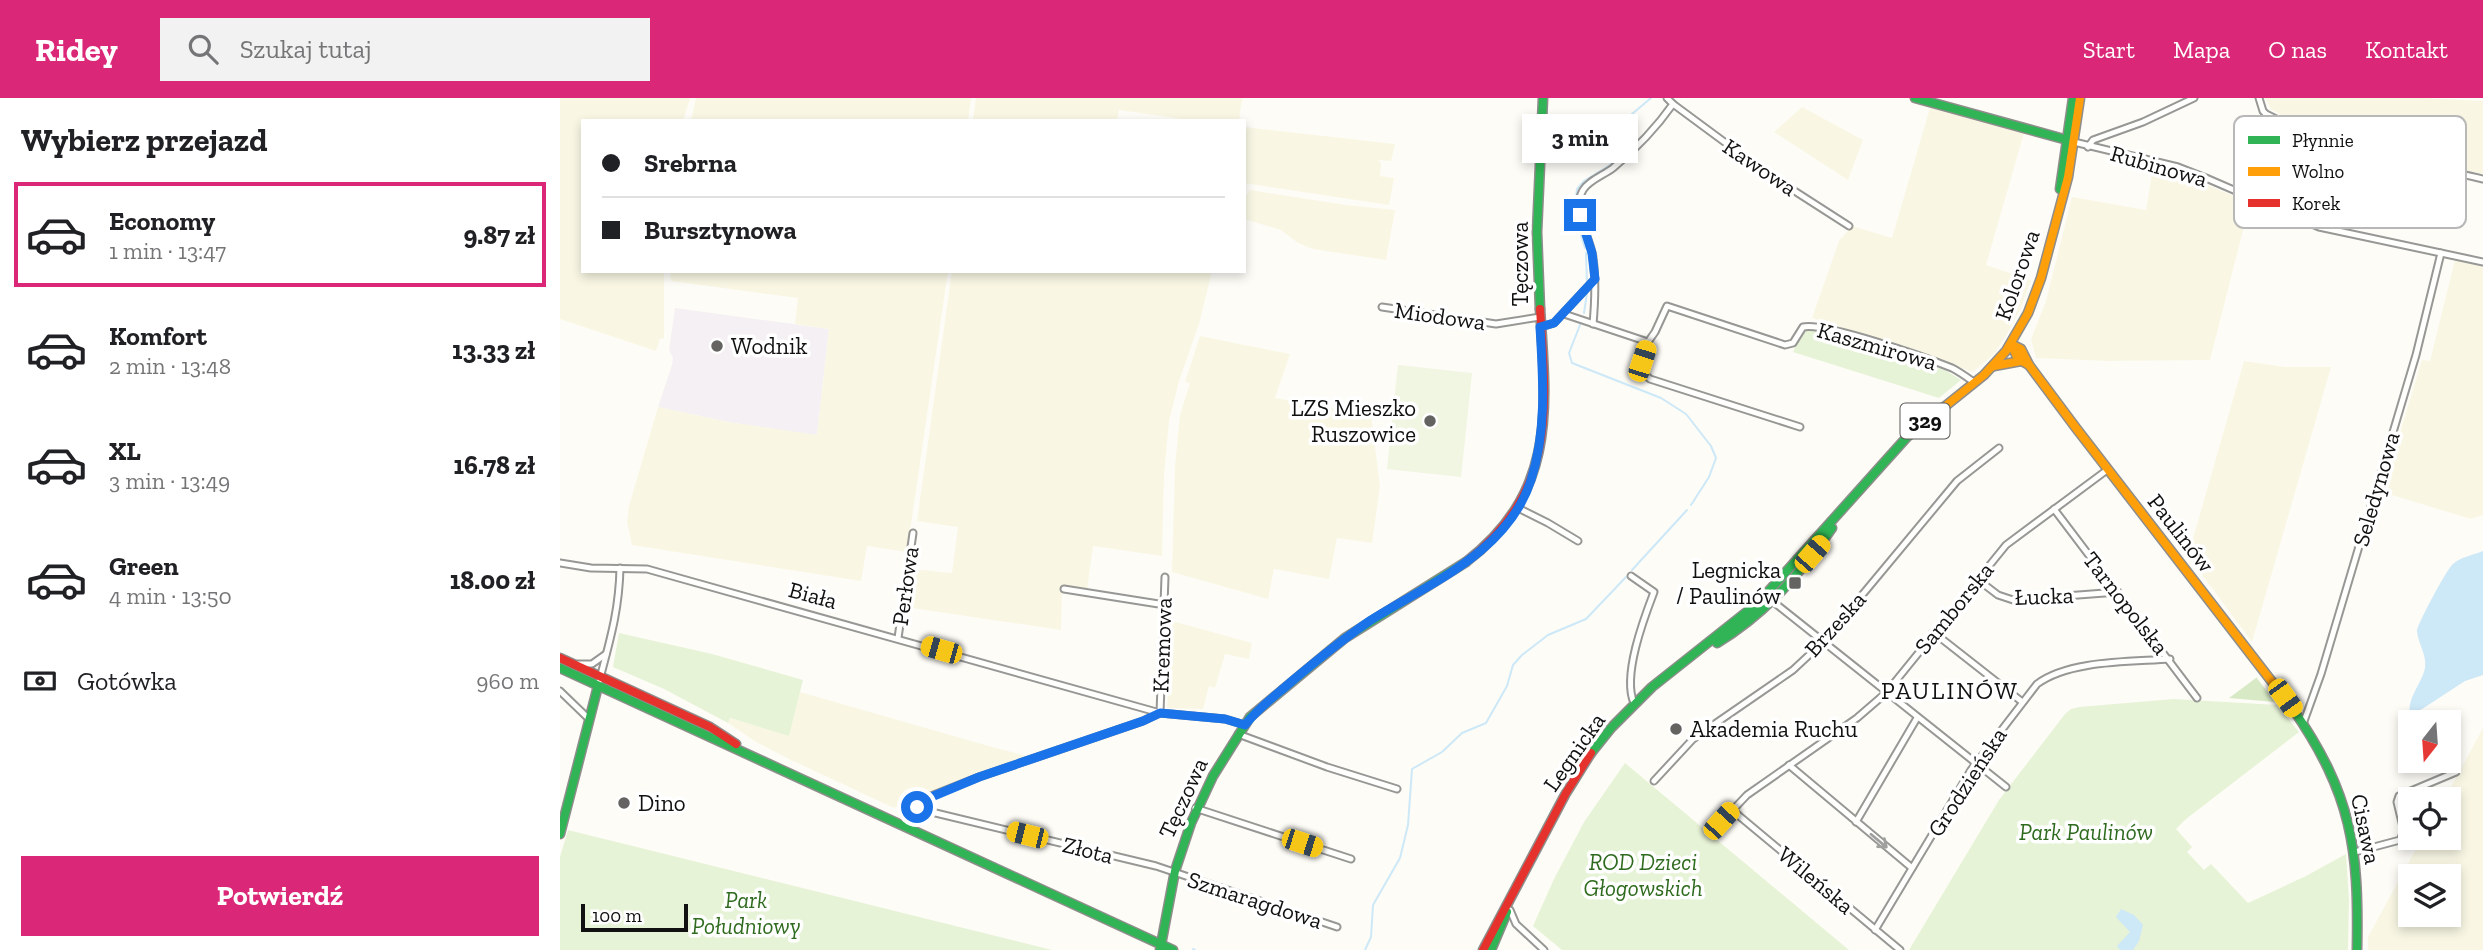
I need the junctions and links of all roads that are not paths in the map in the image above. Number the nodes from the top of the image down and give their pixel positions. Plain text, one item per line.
1 (1543, 98) edge
2 (1667, 98) edge
3 (1915, 98) edge
4 (2073, 98) edge
5 (2080, 98) edge
6 (2194, 98) edge
7 (2259, 98) edge
8 (2183, 101) edge
9 (1673, 104) junction
10 (2271, 116) edge
11 (2071, 140) junction
12 (2088, 147) junction
13 (2234, 191) edge
14 (1849, 226) dead end
15 (2324, 228) edge
16 (2441, 253) junction
17 (2483, 262) edge
18 (1595, 279) junction
19 (1382, 307) dead end
20 (1564, 314) junction
21 (1540, 317) junction
22 (1593, 324) junction
23 (1540, 327) junction
24 (1648, 342) junction
25 (2011, 344) junction
26 (2025, 363) junction
27 (1994, 366) junction
28 (1975, 383) junction
29 (1800, 427) dead end
30 (1999, 449) dead end
31 (2107, 470) junction
32 (1518, 508) junction
33 (2054, 509) junction
34 (913, 533) dead end
35 (1578, 541) dead end
36 (560, 563) edge
37 (620, 568) junction
38 (1631, 576) dead end
39 (1165, 577) dead end
40 (1977, 579) junction
41 (1063, 590) dead end
42 (2118, 592) junction
43 (1769, 598) junction
44 (1165, 605) junction
45 (1933, 632) junction
46 (898, 638) junction
47 (1823, 642) junction
48 (606, 654) junction
49 (560, 658) edge
50 (2170, 659) junction
51 (570, 663) junction
52 (560, 668) edge
53 (599, 682) junction
54 (560, 691) edge
55 (1885, 693) junction
56 (2197, 698) dead end
57 (2021, 701) junction
58 (1634, 703) junction
59 (1160, 713) junction
60 (1917, 718) junction
61 (589, 719) junction
62 (2303, 724) junction
63 (1245, 725) junction
64 (1238, 734) junction
65 (1976, 763) junction
66 (1790, 765) junction
67 (2451, 774) edge
68 (1654, 781) dead end
69 (2006, 787) dead end
70 (1396, 789) dead end
71 (1195, 808) junction
72 (1732, 810) junction
73 (1856, 822) junction
74 (1711, 832) dead end
75 (560, 834) edge
76 (2355, 852) junction
77 (1352, 859) dead end
78 (1912, 868) junction
79 (1174, 873) junction
80 (1512, 897) junction
81 (1509, 907) junction
82 (1516, 924) junction
83 (1503, 925) junction
84 (1337, 927) dead end
85 (1875, 930) junction
86 (1492, 932) junction
87 (1160, 947) edge
88 (1172, 950) edge
89 (1482, 950) edge
90 (1491, 950) edge
91 (1545, 950) edge
92 (1900, 950) edge
93 (2357, 950) edge

1 - 21 street, Tęczowa
2 - 9 street, Kawowa
3 - 11 street
4 - 11 street, Kolorowa / 329
5 - 11 street, Kolorowa / 329
6 - 8 street
7 - 10 street
8 - 12 street
9 - 14 street, Kawowa
9 - 18 street
11 - 12 street, Rubinowa
11 - 25 street, Kolorowa / 329
12 - 13 street, Rubinowa
15 - 16 street, Rubinowa
16 - 17 street, Rubinowa
16 - 62 street, Seledynowa
18 - 20 street
18 - 22 street
19 - 21 street, Miodowa
20 - 22 street
20 - 23 street
21 - 23 street, Tęczowa
22 - 24 street
23 - 32 street, Tęczowa
24 - 28 street, Kaszmirowa
24 - 29 street
25 - 26 street, Paulinów
25 - 27 street, Legnicka / 329
26 - 27 street
26 - 31 street, Paulinów
27 - 28 street, Legnicka / 329
28 - 43 street, Legnicka / 329
30 - 47 street, Brzeska
31 - 33 street, Samborska
31 - 62 street, Paulinów
32 - 35 street
32 - 63 street, Tęczowa
33 - 40 street, Samborska
33 - 42 street, Tarnopolska
34 - 46 street, Perłowa
36 - 37 street, Biała
37 - 46 street, Biała
37 - 48 street
38 - 58 street
39 - 44 street, Kremowa
40 - 42 street, Łucka
40 - 45 street, Samborska
41 - 44 street
42 - 50 street, Tarnopolska
43 - 47 street
43 - 58 street, Legnicka / 329
44 - 59 street, Kremowa
45 - 55 street, Samborska
45 - 57 street
46 - 59 street, Biała
47 - 55 street
47 - 68 street, Brzeska
48 - 51 street
48 - 53 street
49 - 51 street
50 - 56 street, Tarnopolska
50 - 57 street, Grodzieńska
51 - 53 street
52 - 53 street
53 - 61 street
53 - 87 street
54 - 61 street
55 - 60 street
55 - 66 street, Samborska
57 - 65 street, Grodzieńska
58 - 80 street, Legnicka / 329
59 - 63 street, Biała
59 - 79 street, Złota
60 - 65 street
60 - 73 street
61 - 75 street
62 - 76 street, Cisawa
63 - 64 street, Tęczowa
64 - 70 street
64 - 71 street, Tęczowa
65 - 69 street
65 - 78 street, Grodzieńska
66 - 72 street, Samborska
66 - 73 street
67 - 76 street
71 - 77 street
71 - 79 street, Tęczowa
72 - 74 street, Samborska
72 - 85 street, Wileńska
73 -> 78 street
76 - 93 street, Cisawa
78 - 85 street, Grodzieńska
79 - 84 street, Szmaragdowa
79 - 87 street, Tęczowa
80 - 81 street, Legnicka / 329
80 - 86 street, Legnicka / 329
81 - 82 street
81 - 83 street, Legnicka / 329
82 - 83 street
82 - 91 street
83 - 86 street
83 - 90 street, Legnicka / 329
85 - 92 street, Wileńska
86 - 89 street, Legnicka / 329
87 - 88 street

